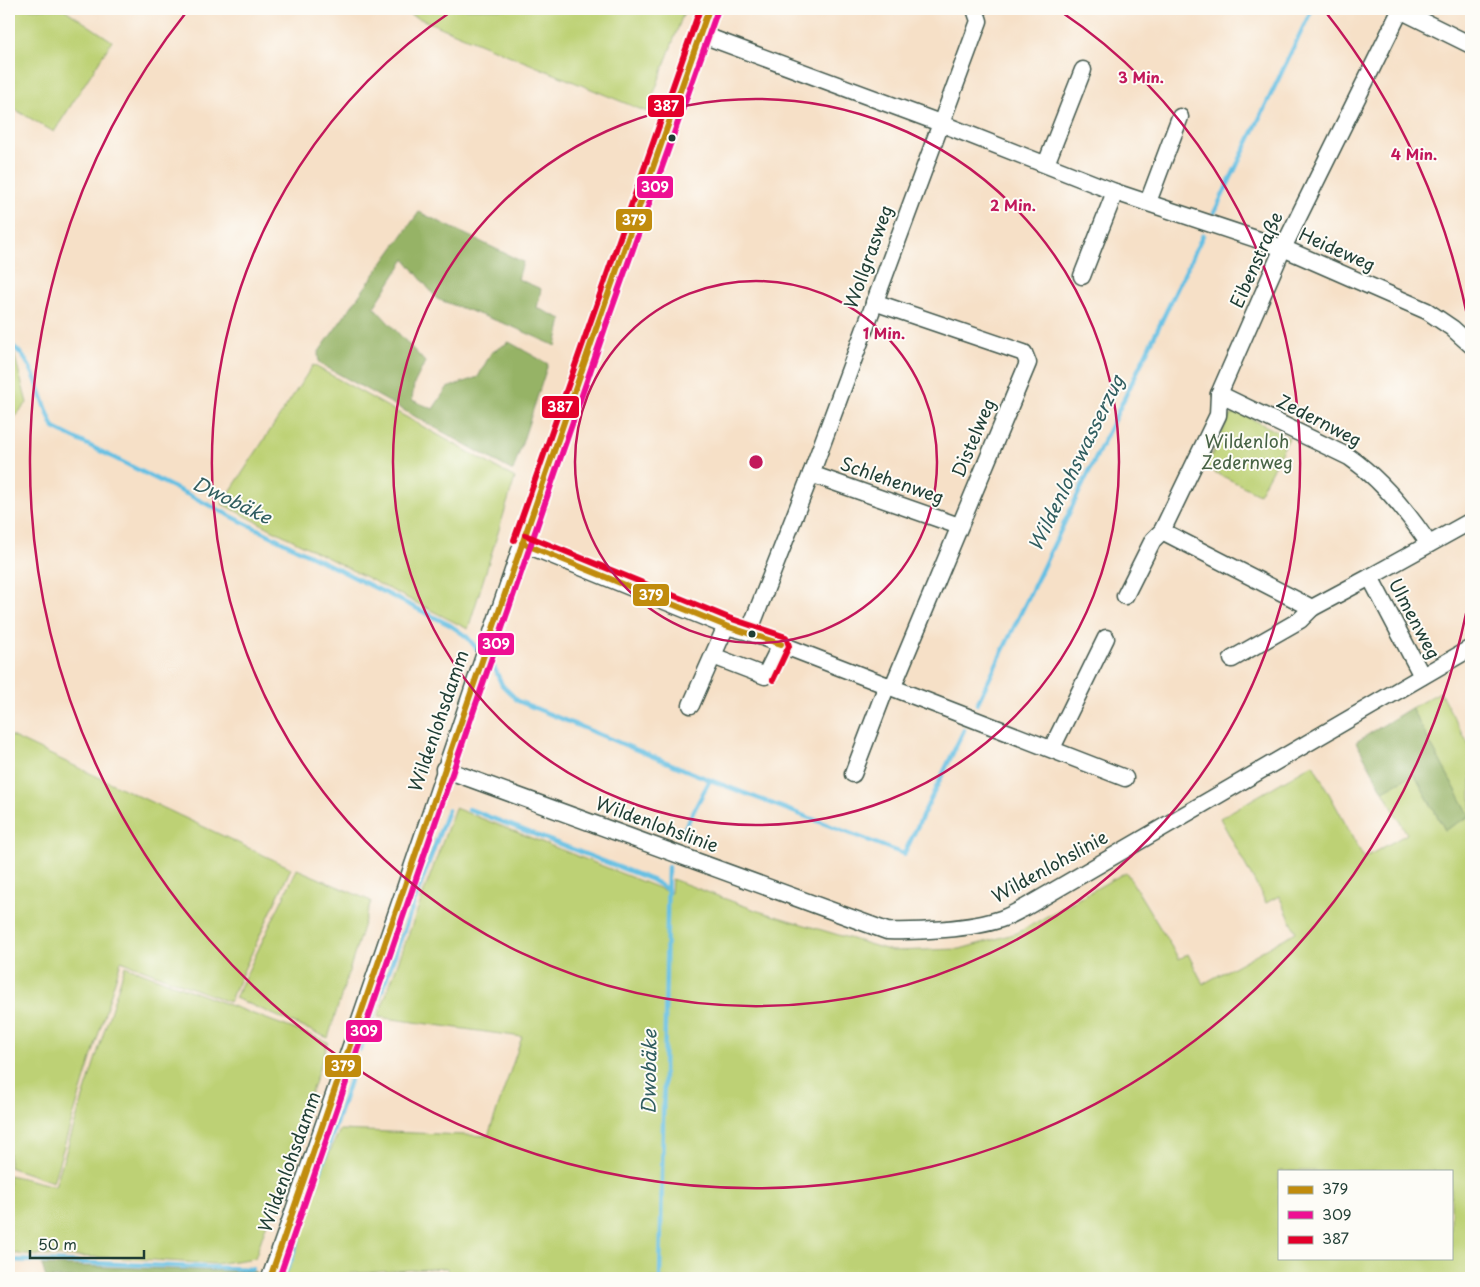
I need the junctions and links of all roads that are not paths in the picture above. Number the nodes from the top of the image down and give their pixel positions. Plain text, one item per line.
1 (709, 9) edge
2 (975, 9) edge
3 (1401, 9) edge
4 (700, 34) junction
5 (1471, 45) edge
6 (1083, 70) dead end
7 (1180, 117) dead end
8 (940, 123) junction
9 (1046, 164) junction
10 (1115, 192) junction
11 (1148, 202) junction
12 (1283, 248) junction
13 (1082, 276) dead end
14 (874, 302) junction
15 (1471, 345) edge
16 (1220, 394) junction
17 (811, 474) junction
18 (1471, 521) edge
19 (958, 526) junction
20 (1162, 531) junction
21 (522, 543) junction
22 (1429, 544) junction
23 (1370, 577) junction
24 (1125, 596) dead end
25 (1312, 608) junction
26 (726, 626) junction
27 (749, 632) junction
28 (1106, 638) dead end
29 (780, 644) junction
30 (1471, 648) edge
31 (713, 656) junction
32 (1232, 659) dead end
33 (1422, 676) junction
34 (890, 686) junction
35 (691, 705) dead end
36 (1052, 748) junction
37 (444, 769) junction
38 (853, 774) dead end
39 (1125, 778) dead end
40 (270, 1278) edge

1 - 4 street, Wildenlohsdamm
2 - 8 street, Wollgrasweg
3 - 5 street, Eibenstraße
3 - 12 street, Eibenstraße
4 - 8 street, Heideweg
4 - 21 street, Wildenlohsdamm
6 - 9 street
7 - 11 street
8 - 9 street, Heideweg
8 - 14 street, Wollgrasweg
9 - 10 street, Heideweg
10 - 11 street, Heideweg
10 - 13 street
11 - 12 street, Heideweg
12 - 15 street, Heideweg
12 - 16 street, Eibenstraße
14 - 17 street, Wollgrasweg
14 - 19 street, Distelweg
16 - 20 street, Eibenstraße
16 - 22 street, Zedernweg
17 - 19 street, Schlehenweg
17 - 27 street, Wollgrasweg
18 - 22 street, Ulmenweg
19 - 34 street, Distelweg
20 - 24 street, Eibenstraße
20 - 25 street
21 - 26 street
21 - 37 street, Wildenlohsdamm
22 - 23 street, Ulmenweg
23 - 25 street
23 - 33 street, Ulmenweg
25 - 32 street
26 - 27 street
26 - 31 street
27 - 29 street
28 - 36 street
29 - 31 street
29 - 34 street
30 - 33 street, Wildenlohslinie
31 - 35 street
33 - 37 street, Wildenlohslinie
34 - 36 street
34 - 38 street, Distelweg
36 - 39 street
37 - 40 street, Wildenlohsdamm

